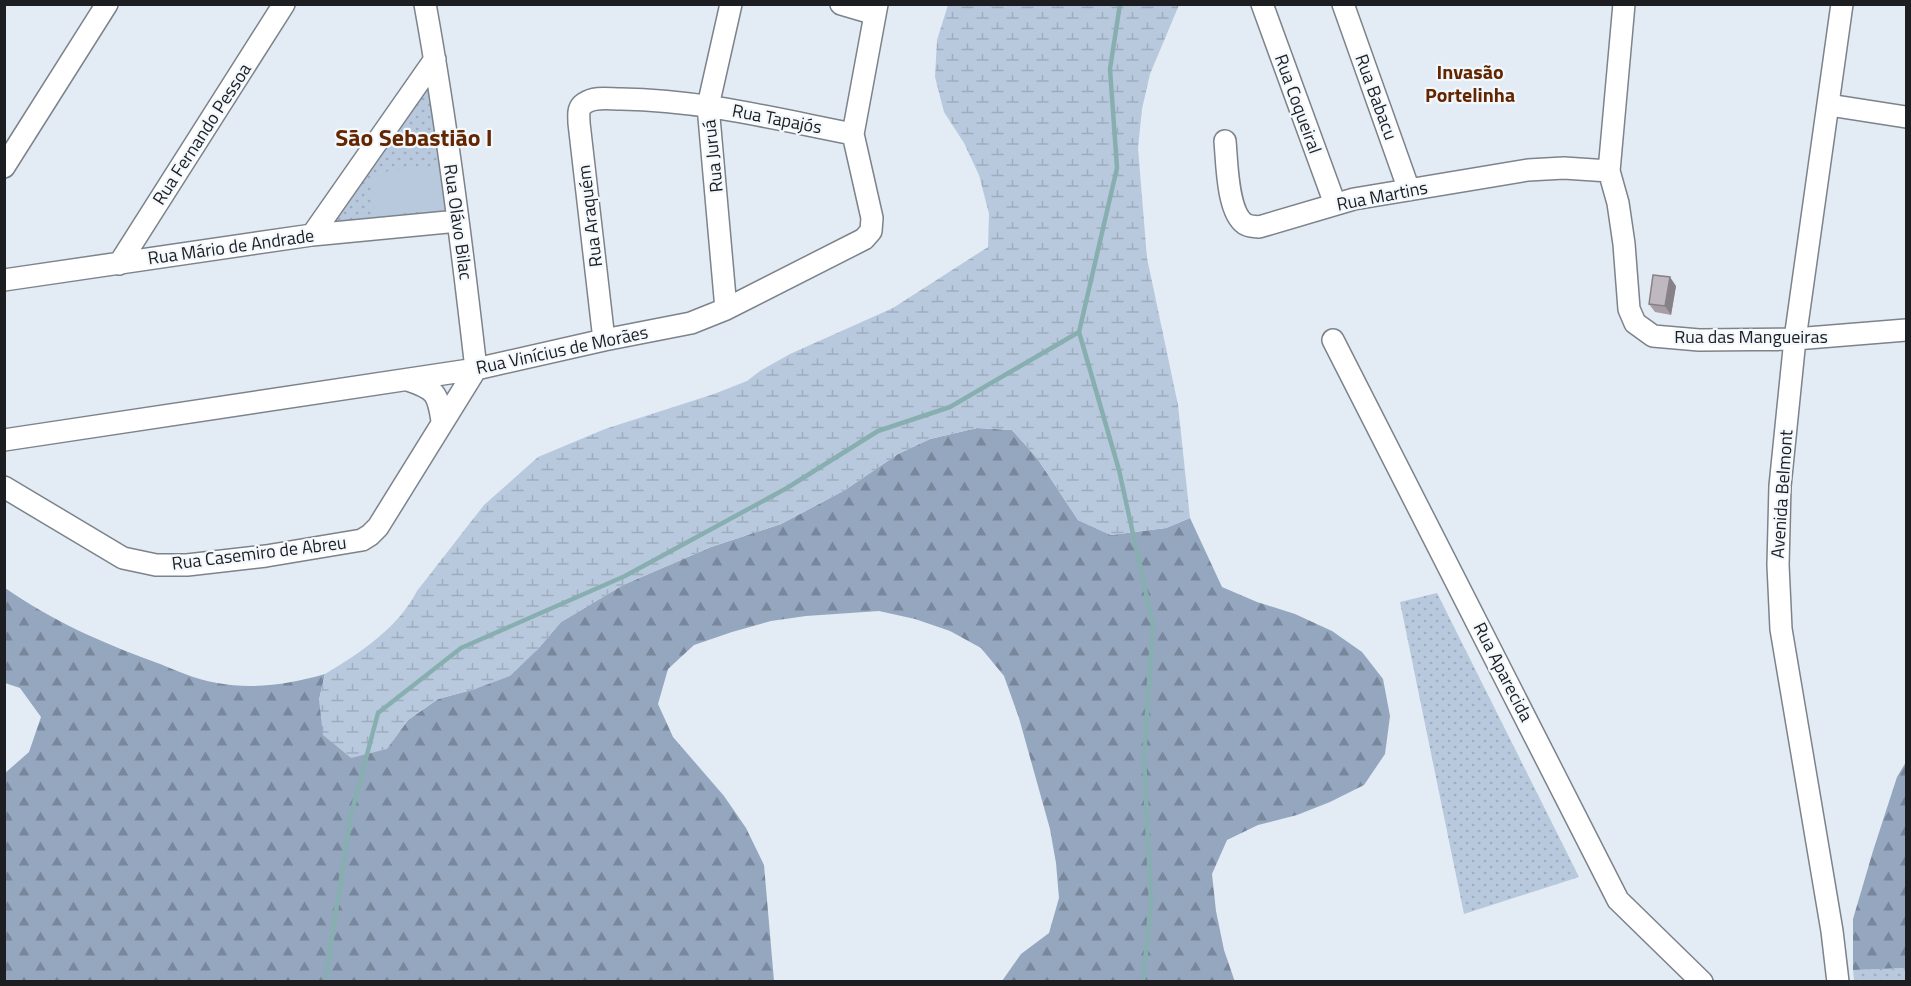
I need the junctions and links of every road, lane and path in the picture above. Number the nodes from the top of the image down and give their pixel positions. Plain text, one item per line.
1 (107, 4) edge
2 (284, 4) edge
3 (425, 4) edge
4 (731, 4) edge
5 (841, 4) edge
6 (1262, 4) edge
7 (1343, 4) edge
8 (1624, 4) edge
9 (1842, 4) edge
10 (876, 9) edge
11 (435, 59) junction
12 (593, 99) joint
13 (1829, 105) junction
14 (708, 106) junction
15 (1906, 117) edge
16 (853, 134) junction
17 (1225, 141) dead end
18 (4, 167) edge
19 (1608, 171) junction
20 (1409, 190) junction
21 (1335, 204) junction
22 (458, 220) junction
23 (312, 235) junction
24 (119, 264) junction
25 (4, 280) edge
26 (726, 309) junction
27 (1906, 330) edge
28 (1795, 339) junction
29 (604, 340) junction
30 (1333, 340) dead end
31 (476, 369) junction
32 (406, 380) junction
33 (442, 421) junction
34 (4, 440) edge
35 (4, 487) edge
36 (1702, 981) edge
37 (1838, 981) edge

1 - 18 street
2 - 24 street, Rua Fernando Pessoa
3 - 11 street, Rua Olávo Bilac
4 - 14 street, Rua Juruá
5 - 10 street
6 - 21 street, Rua Coqueiral
7 - 20 street, Rua Babacu
8 - 19 street, Rua das Mangueiras
9 - 13 street, Avenida Belmont
10 - 16 street, Rua Vinícius de Morães
11 - 22 street, Rua Olávo Bilac
11 - 23 street
12 - 14 street, Rua Tapajós
12 - 29 street, Rua Araquém
13 - 15 street
13 - 28 street, Avenida Belmont
14 - 16 street, Rua Tapajós
14 - 26 street, Rua Juruá
16 - 26 street, Rua Vinícius de Morães
17 - 21 street, Rua Martins
19 - 20 street, Rua Martins
19 - 28 street, Rua das Mangueiras
20 - 21 street, Rua Martins
22 - 23 street, Rua Mário de Andrade
22 - 31 street, Rua Olávo Bilac
23 - 24 street, Rua Mário de Andrade
24 - 25 street, Rua Mário de Andrade
26 - 29 street, Rua Vinícius de Morães
27 - 28 street, Rua das Mangueiras
28 - 37 street, Avenida Belmont
29 - 31 street, Rua Vinícius de Morães
30 - 36 street, Rua Aparecida
31 - 32 street, Rua Vinícius de Morães
31 - 33 street, Rua Casemiro de Abreu
32 - 33 street
32 - 34 street, Rua Vinícius de Morães
33 - 35 street, Rua Casemiro de Abreu

